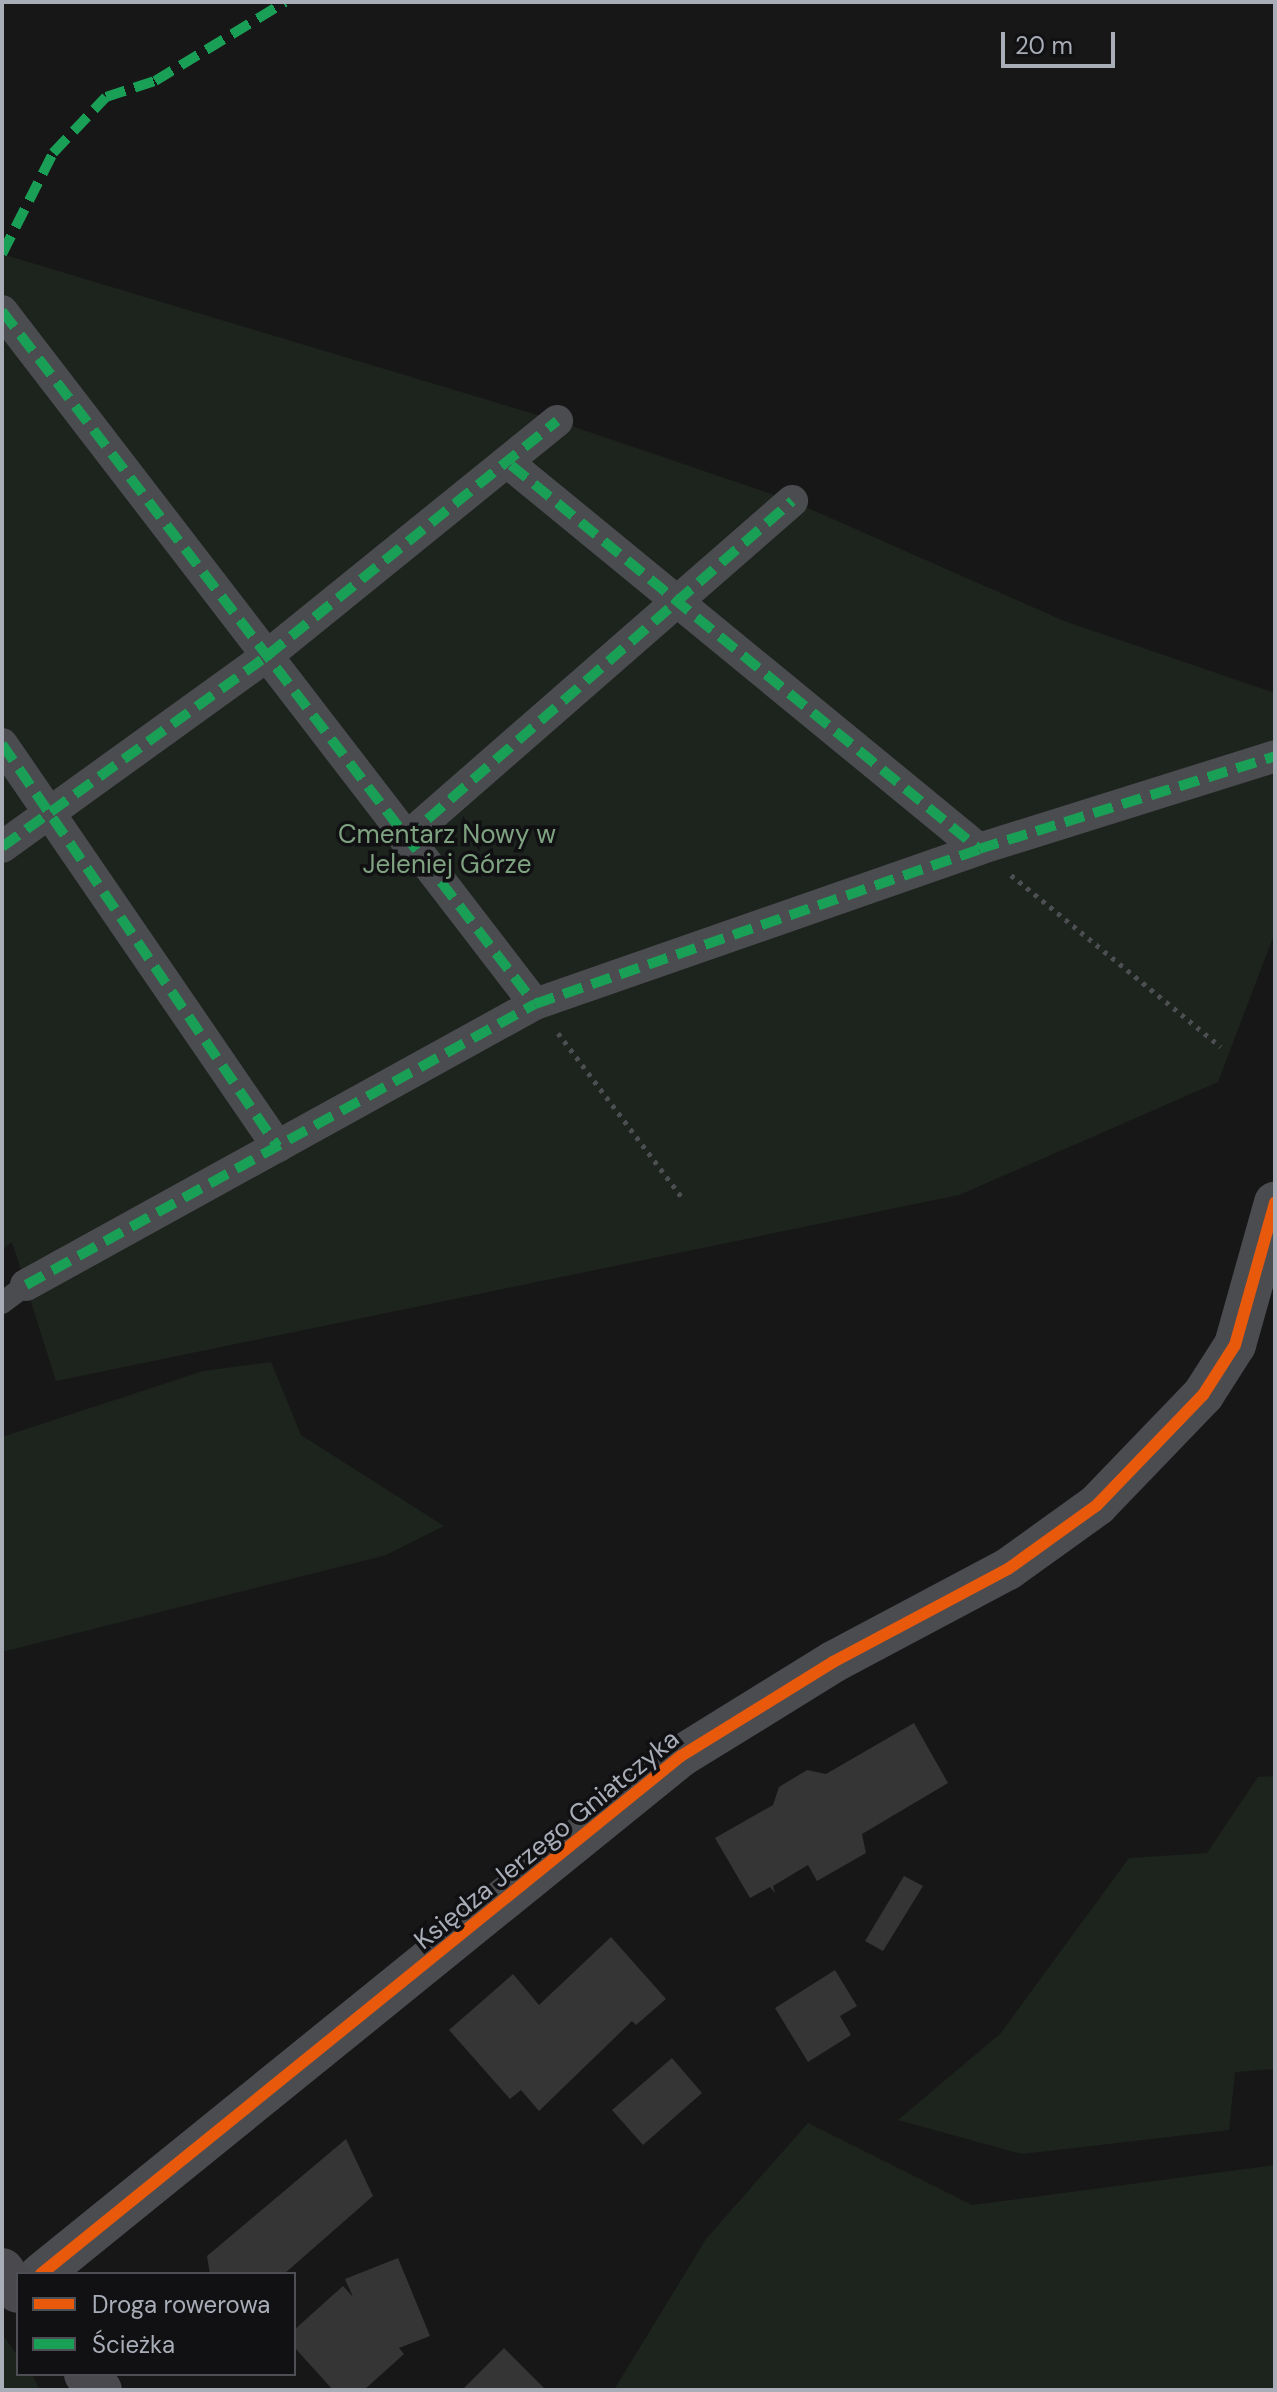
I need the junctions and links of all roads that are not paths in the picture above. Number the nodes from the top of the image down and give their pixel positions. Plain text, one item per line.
1 (2, 311) edge
2 (557, 421) dead end
3 (511, 465) junction
4 (792, 501) dead end
5 (674, 605) junction
6 (268, 655) junction
7 (2, 744) edge
8 (1275, 756) edge
9 (50, 814) junction
10 (405, 839) junction
11 (2, 847) edge
12 (979, 849) junction
13 (535, 1004) junction
14 (278, 1147) junction
15 (1275, 1203) edge
16 (14, 1294) edge
17 (2, 2270) edge
18 (43, 2272) edge
19 (16, 2289) edge

1 - 6 street
2 - 3 street
3 - 5 street
3 - 6 street
4 - 5 street
5 - 10 street
5 - 12 street
6 - 9 street
6 - 10 street
7 - 9 street
8 - 12 street
9 - 11 street
9 - 14 street
10 - 13 street
12 - 13 street
13 - 14 street
14 - 16 street
15 - 18 street, Księdza Jerzego Gniatczyka
17 - 19 main road

